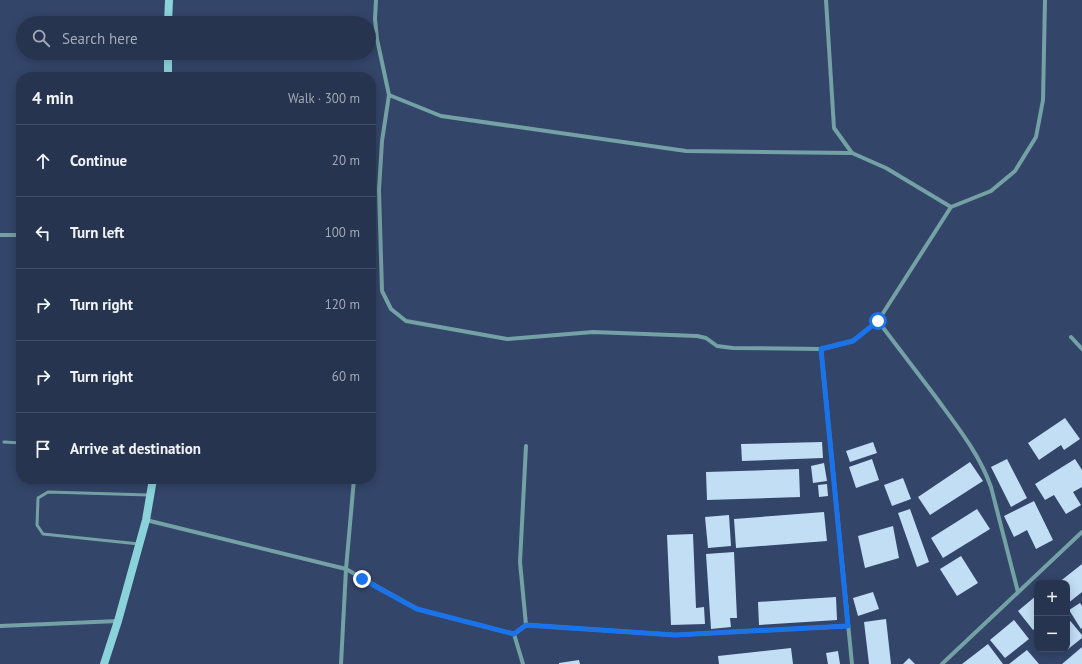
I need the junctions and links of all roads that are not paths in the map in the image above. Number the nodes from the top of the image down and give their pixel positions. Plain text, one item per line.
1 (169, 0) edge
2 (376, 0) edge
3 (826, 0) edge
4 (1045, 0) edge
5 (168, 16) edge
6 (374, 16) edge
7 (376, 33) edge
8 (168, 60) edge
9 (168, 72) edge
10 (389, 95) junction
11 (852, 153) junction
12 (951, 207) junction
13 (0, 235) edge
14 (16, 235) edge
15 (878, 321) junction
16 (1071, 337) dead end
17 (821, 349) junction
18 (1082, 349) edge
19 (4, 442) dead end
20 (16, 443) edge
21 (526, 446) dead end
22 (152, 484) edge
23 (354, 484) edge
24 (150, 495) junction
25 (146, 520) junction
26 (1082, 532) edge
27 (139, 544) junction
28 (346, 570) junction
29 (1018, 592) junction
30 (118, 621) junction
31 (526, 625) junction
32 (0, 626) edge
33 (848, 626) junction
34 (514, 634) junction
35 (104, 664) edge
36 (341, 664) edge
37 (522, 664) edge
38 (852, 664) edge
39 (942, 664) edge

1 - 5 main road
2 - 6 street
3 - 11 street
4 - 12 street
7 - 10 street
8 - 9 main road
10 - 11 street
10 - 17 street
11 - 12 street
12 - 15 street
13 - 14 street
15 - 17 street
15 - 29 street
16 - 18 street
17 - 33 street
19 - 20 lane
21 - 31 street
22 - 24 main road
23 - 28 street
24 - 25 main road
24 - 27 lane
25 - 27 main road
25 - 28 street
26 - 29 street
27 - 30 main road
28 - 34 street
28 - 36 street
29 - 39 street
30 - 32 street
30 - 35 main road
31 - 33 street
31 - 34 street
33 - 38 street
34 - 37 street

